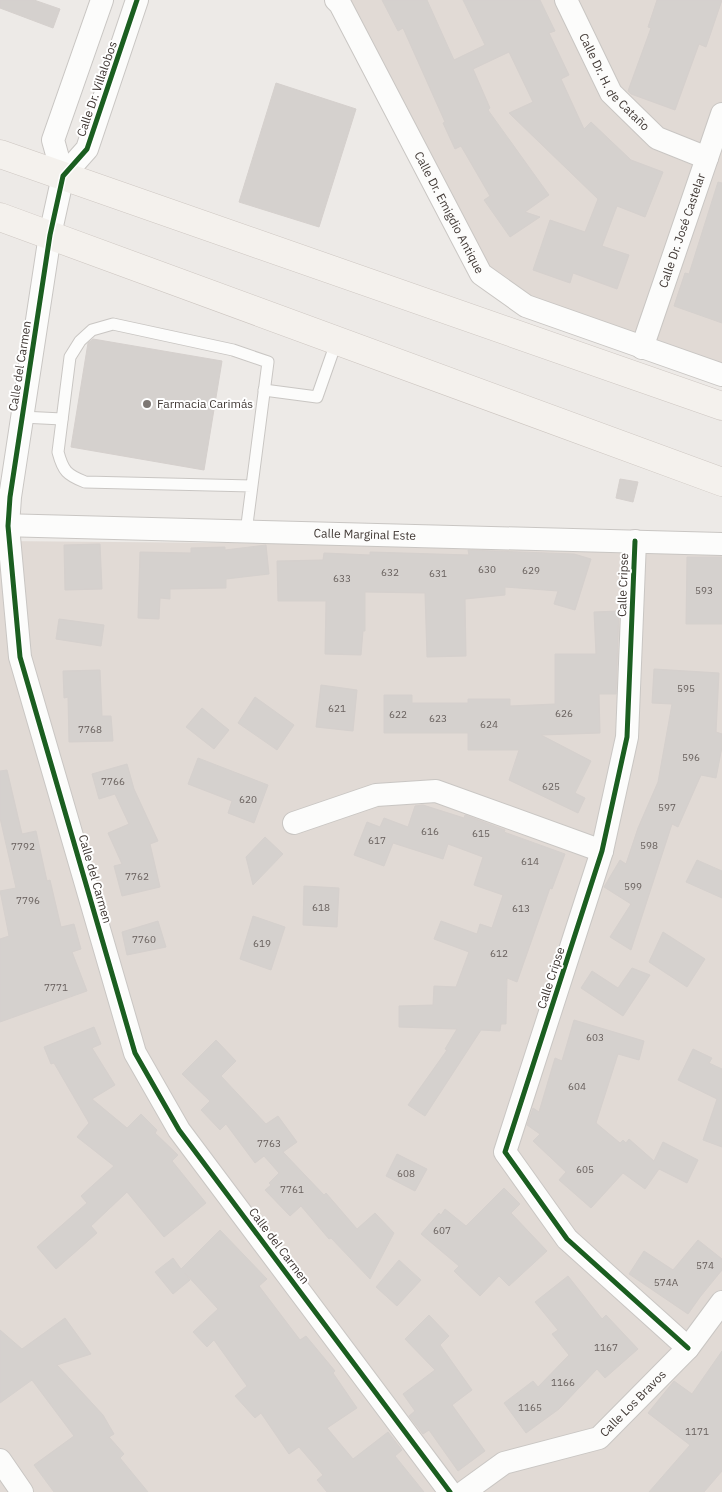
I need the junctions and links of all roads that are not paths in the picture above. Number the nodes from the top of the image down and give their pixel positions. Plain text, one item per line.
1 (102, 0) edge
2 (137, 0) edge
3 (336, 0) edge
4 (566, 0) edge
5 (722, 114) edge
6 (0, 154) edge
7 (707, 158) junction
8 (63, 176) junction
9 (0, 217) edge
10 (50, 235) junction
11 (337, 340) junction
12 (642, 348) junction
13 (722, 375) edge
14 (264, 390) junction
15 (722, 406) edge
16 (22, 416) junction
17 (62, 419) junction
18 (722, 482) edge
19 (252, 486) junction
20 (4, 526) edge
21 (246, 532) junction
22 (635, 541) junction
23 (722, 544) edge
24 (294, 823) dead end
25 (602, 851) junction
26 (722, 1302) edge
27 (688, 1348) junction
28 (0, 1460) edge
29 (22, 1492) edge
30 (450, 1492) edge
31 (464, 1492) edge

1 - 8 street, Calle Dr. Villalobos
2 - 8 street, Calle Dr. Villalobos
3 - 12 street, Calle Dr. Emigdio Antique
4 - 7 street, Calle Dr. H. de Cataño
5 - 7 street, Calle Dr. José Castelar
6 - 8 street
7 - 12 street, Calle Dr. José Castelar
8 - 10 street, Calle del Carmen
8 - 15 street
9 - 10 street
10 - 11 street
10 - 16 street, Calle del Carmen
11 - 14 lane
11 - 18 street
12 - 13 street, Calle Dr. Emigdio Antique
14 - 17 lane
14 - 19 lane
16 - 17 lane
16 - 20 street, Calle del Carmen
17 - 19 lane
19 - 21 lane
20 - 21 street, Calle Marginal Este
20 - 30 street, Calle del Carmen
21 - 22 street, Calle Marginal Este
22 - 23 street, Calle Marginal Este
22 - 25 street, Calle Cripse
24 - 25 street
25 - 27 street, Calle Cripse
26 - 27 street, Calle Los Bravos
27 - 31 street, Calle Los Bravos
28 - 29 street

